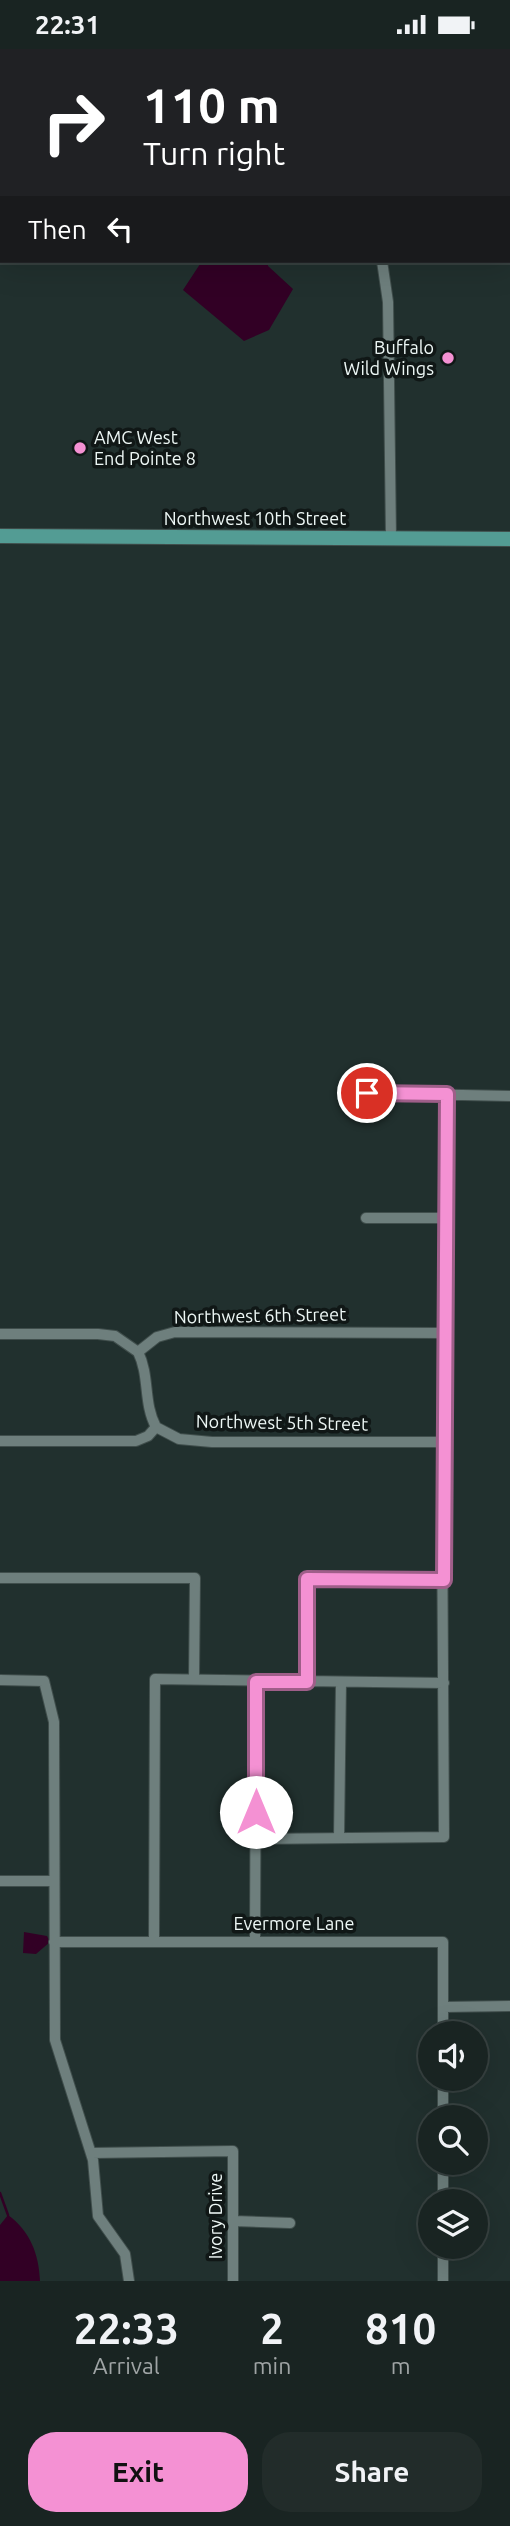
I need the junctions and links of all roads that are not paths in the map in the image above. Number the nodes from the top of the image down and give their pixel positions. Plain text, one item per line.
1 (382, 263) edge
2 (0, 537) edge
3 (391, 539) junction
4 (510, 539) edge
5 (367, 1093) dead end
6 (447, 1094) junction
7 (510, 1096) edge
8 (366, 1218) dead end
9 (446, 1218) junction
10 (0, 1333) edge
11 (446, 1333) junction
12 (138, 1352) junction
13 (156, 1427) junction
14 (0, 1441) edge
15 (446, 1442) junction
16 (0, 1578) edge
17 (444, 1580) junction
18 (194, 1679) junction
19 (0, 1680) edge
20 (256, 1682) junction
21 (307, 1682) junction
22 (341, 1682) junction
23 (444, 1683) junction
24 (339, 1838) junction
25 (256, 1839) junction
26 (0, 1881) edge
27 (54, 1881) junction
28 (154, 1941) junction
29 (255, 1941) junction
30 (54, 1942) junction
31 (510, 2006) edge
32 (443, 2007) junction
33 (443, 2021) edge
34 (91, 2153) junction
35 (234, 2221) junction
36 (290, 2223) dead end
37 (443, 2259) edge
38 (128, 2281) edge
39 (233, 2281) edge
40 (443, 2281) edge

1 - 3 street
2 - 3 main road, Northwest 10th Street
3 - 4 main road, Northwest 10th Street
5 - 6 street
6 - 7 street
6 - 9 street
8 - 9 street
9 - 11 street
10 - 12 street
11 - 12 street, Northwest 6th Street
11 - 15 street
12 - 13 street
13 - 14 street
13 - 15 street, Northwest 5th Street
15 - 17 street
16 - 18 street
17 - 21 street
17 - 23 street
18 - 20 street
18 - 28 street
19 - 27 street
20 - 21 street
20 - 25 street
21 - 22 street
22 - 23 street
22 - 24 street
23 - 24 street
24 - 25 street
25 - 29 street
26 - 27 street
27 - 30 street
28 - 29 street, Evermore Lane
28 - 30 street, Evermore Lane
29 - 32 street, Evermore Lane
30 - 34 street
31 - 32 street
32 - 33 street, Evermore Lane
34 - 35 street, Ivory Drive
34 - 38 street
35 - 36 street
35 - 39 street, Ivory Drive
37 - 40 street

